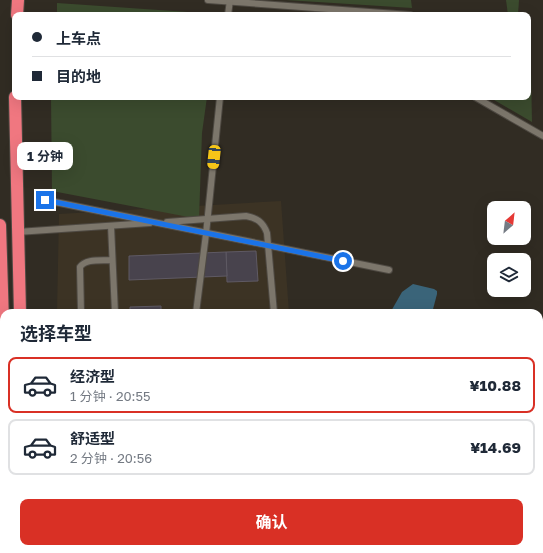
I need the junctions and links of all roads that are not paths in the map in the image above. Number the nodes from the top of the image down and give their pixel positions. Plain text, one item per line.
1 (18, 0) edge
2 (208, 0) edge
3 (230, 1) edge
4 (17, 12) edge
5 (228, 12) edge
6 (371, 12) edge
7 (16, 100) edge
8 (220, 100) edge
9 (480, 100) edge
10 (543, 136) edge
11 (45, 200) dead end
12 (0, 225) edge
13 (110, 226) junction
14 (18, 232) junction
15 (206, 233) junction
16 (112, 260) junction
17 (389, 270) dead end
18 (3, 309) edge
19 (20, 309) edge
20 (81, 309) edge
21 (115, 309) edge
22 (196, 309) edge
23 (274, 309) edge

1 - 4 highway
2 - 3 lane
3 - 5 lane
3 - 6 lane
7 - 14 highway
8 - 15 lane
9 - 10 lane
11 - 15 lane
12 - 18 highway
13 - 14 lane
13 - 16 lane
13 - 23 lane
14 - 19 highway
15 - 17 lane
15 - 22 lane
16 - 20 lane
16 - 21 lane

